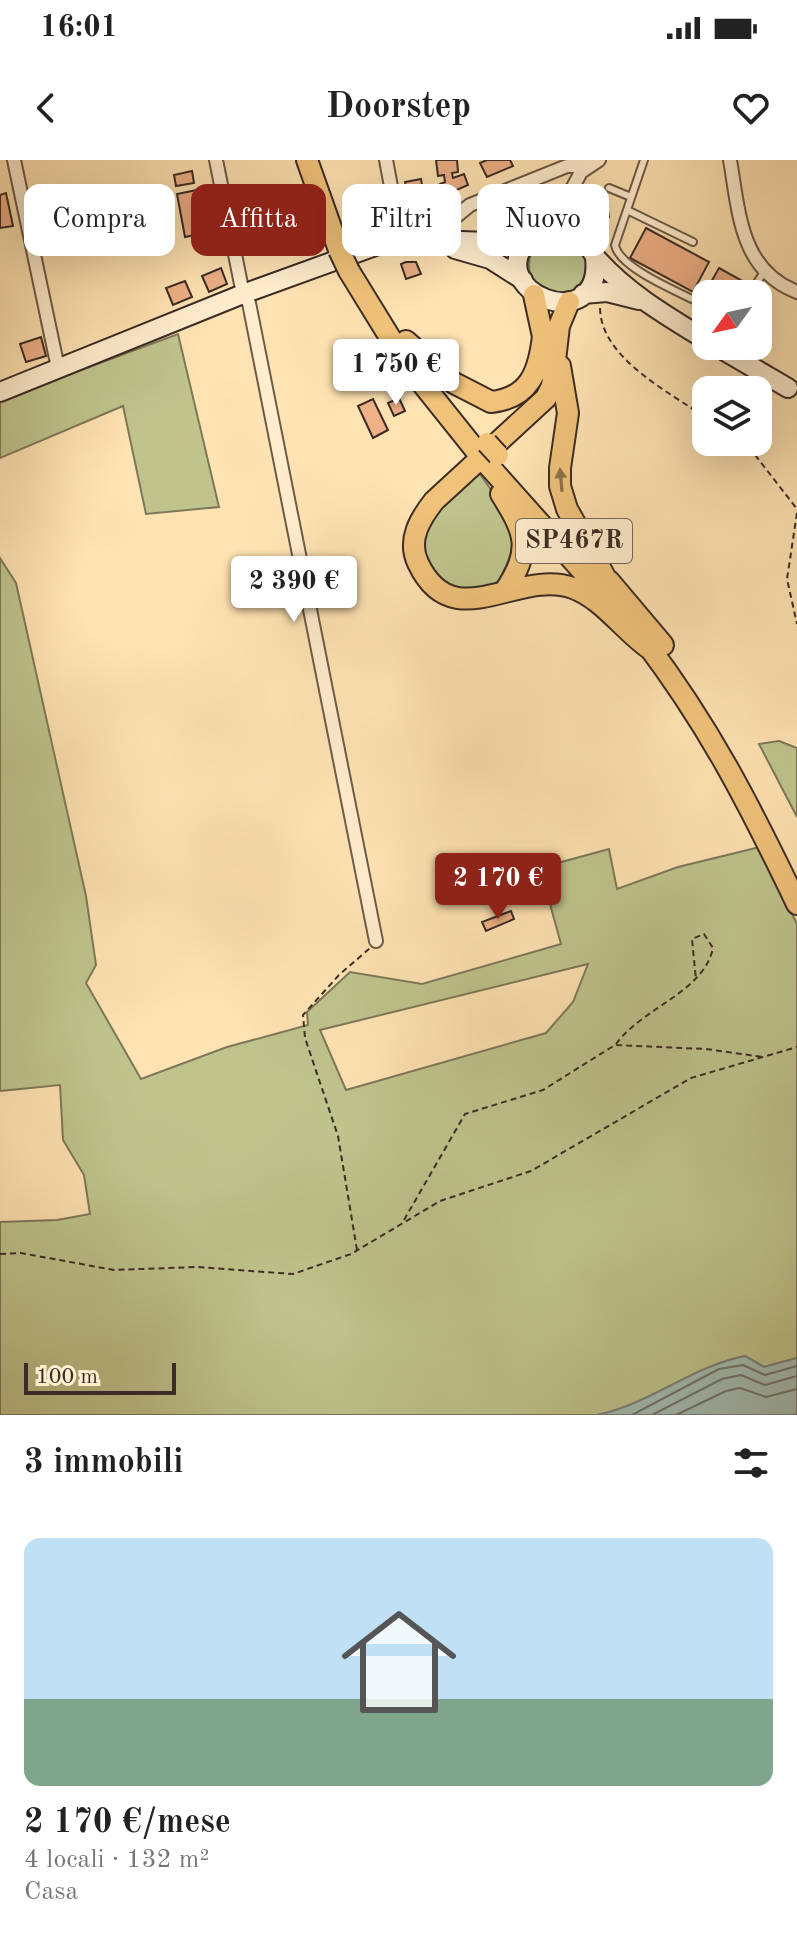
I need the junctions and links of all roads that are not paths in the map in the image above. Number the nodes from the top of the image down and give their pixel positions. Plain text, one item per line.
1 (14, 160) edge
2 (216, 160) edge
3 (307, 160) edge
4 (386, 160) edge
5 (644, 160) edge
6 (730, 160) edge
7 (593, 163) edge
8 (550, 175) junction
9 (390, 184) edge
10 (572, 184) edge
11 (576, 184) edge
12 (609, 188) dead end
13 (631, 197) junction
14 (627, 210) junction
15 (461, 212) edge
16 (693, 242) dead end
17 (461, 250) edge
18 (354, 256) edge
19 (520, 256) edge
20 (595, 257) joint
21 (354, 268) junction
22 (765, 270) junction
23 (759, 280) edge
24 (528, 288) junction
25 (797, 292) edge
26 (243, 294) junction
27 (584, 298) junction
28 (692, 298) edge
29 (642, 301) junction
30 (551, 331) junction
31 (692, 331) edge
32 (406, 341) junction
33 (740, 360) edge
34 (58, 368) junction
35 (788, 388) dead end
36 (0, 392) edge
37 (488, 457) junction
38 (604, 575) junction
39 (505, 591) junction
40 (650, 649) junction
41 (797, 875) edge
42 (797, 904) edge
43 (376, 941) road end

1 - 34 street
2 - 26 street
3 - 21 main road, SP467R, bridge
4 - 9 street
5 - 13 lane
6 - 22 street
7 - 8 street
7 - 11 street
8 - 10 street
8 - 15 street
12 - 13 lane
13 - 14 lane
14 - 16 lane
14 - 28 lane
17 - 24 main road
18 - 26 main road
19 - 24 main road
20 - 27 main road
20 - 29 main road
21 - 32 main road, SP467R
21 - 37 main road, SP467R
22 - 23 lane
22 - 25 street
24 - 27 main road
24 - 30 main road
26 - 34 main road
26 - 43 street
27 - 29 main road
27 - 30 main road
29 - 31 main road
30 - 32 main road
38 -> 30 main road
30 - 39 main road
32 - 37 main road, SP467R
33 - 35 main road
34 - 36 main road
37 - 38 main road, SP467R
37 - 39 main road
37 - 40 main road, SP467R
38 - 41 main road, SP467R
39 - 40 main road
40 - 42 main road, SP467R

